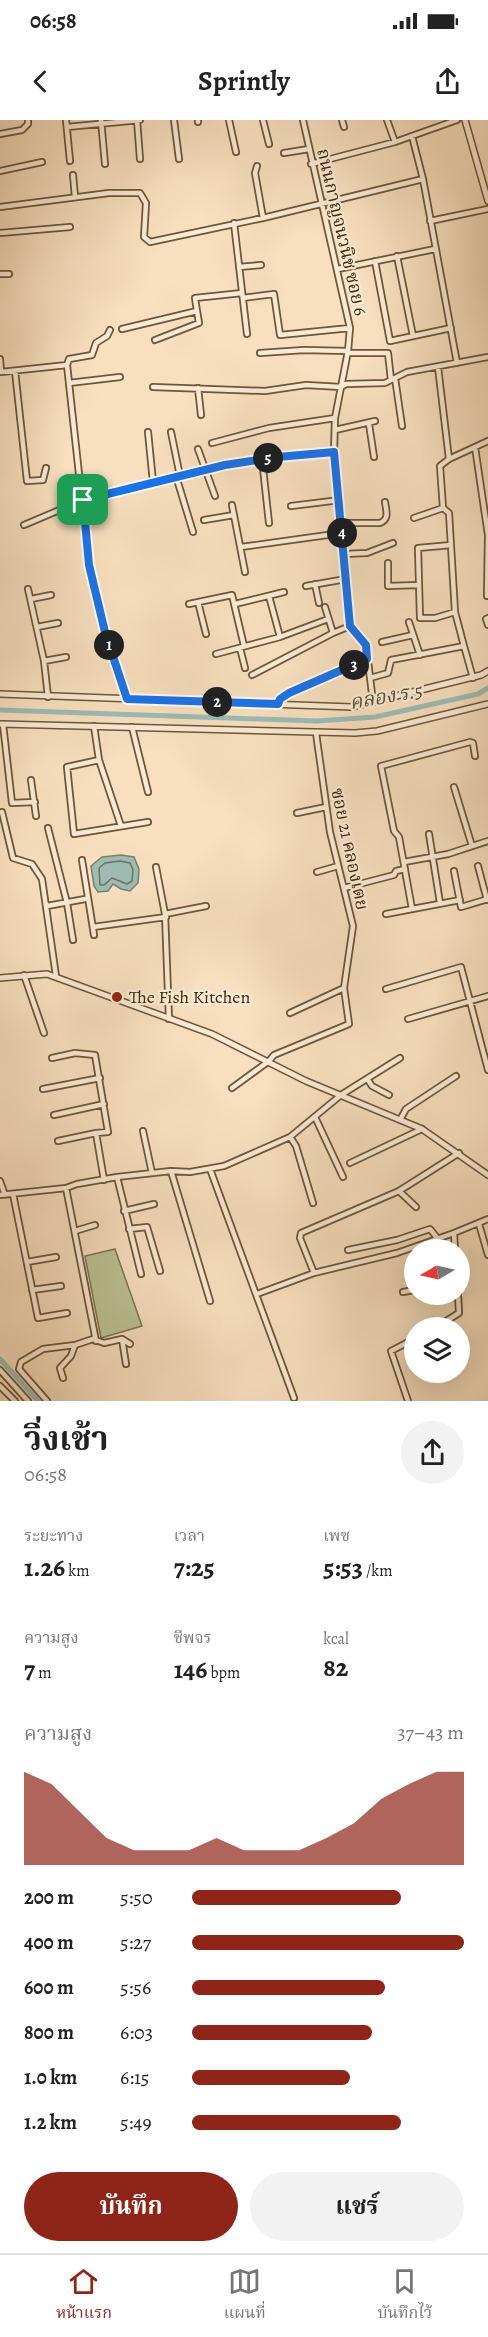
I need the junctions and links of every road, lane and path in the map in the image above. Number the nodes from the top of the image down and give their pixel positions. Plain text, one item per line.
1 (28, 120) edge
2 (66, 120) edge
3 (138, 120) edge
4 (174, 120) edge
5 (228, 120) edge
6 (262, 120) edge
7 (303, 120) edge
8 (342, 120) edge
9 (387, 120) edge
10 (457, 120) edge
11 (465, 120) edge
12 (101, 122) edge
13 (66, 127) junction
14 (344, 127) dead end
15 (0, 134) edge
16 (412, 136) junction
17 (395, 142) junction
18 (269, 144) dead end
19 (309, 149) junction
20 (236, 152) dead end
21 (284, 153) dead end
22 (141, 159) dead end
23 (179, 159) dead end
24 (70, 161) dead end
25 (42, 162) dead end
26 (105, 164) dead end
27 (312, 164) junction
28 (257, 166) dead end
29 (0, 171) edge
30 (73, 174) dead end
31 (423, 179) junction
32 (75, 197) junction
33 (488, 201) edge
34 (321, 203) junction
35 (0, 207) edge
36 (488, 209) edge
37 (263, 218) junction
38 (430, 221) junction
39 (234, 223) junction
40 (70, 227) dead end
41 (0, 233) edge
42 (435, 249) junction
43 (397, 256) junction
44 (375, 261) junction
45 (261, 265) dead end
46 (239, 267) junction
47 (338, 269) junction
48 (0, 273) edge
49 (9, 274) dead end
50 (242, 295) junction
51 (197, 311) junction
52 (350, 328) junction
53 (451, 328) junction
54 (122, 329) dead end
55 (110, 330) dead end
56 (247, 334) dead end
57 (413, 336) junction
58 (154, 340) dead end
59 (260, 352) dead end
60 (348, 352) junction
61 (488, 357) edge
62 (0, 359) edge
63 (457, 363) junction
64 (67, 364) junction
65 (438, 367) junction
66 (15, 371) junction
67 (120, 376) dead end
68 (393, 379) junction
69 (69, 384) junction
70 (153, 387) dead end
71 (341, 387) junction
72 (198, 388) junction
73 (201, 415) dead end
74 (335, 418) junction
75 (375, 421) dead end
76 (369, 424) junction
77 (402, 426) dead end
78 (335, 430) junction
79 (148, 432) dead end
80 (171, 432) dead end
81 (488, 441) edge
82 (212, 443) dead end
83 (475, 447) junction
84 (198, 449) dead end
85 (334, 452) junction
86 (374, 457) dead end
87 (262, 459) junction
88 (449, 459) junction
89 (46, 468) dead end
90 (206, 470) junction
91 (178, 476) junction
92 (153, 482) junction
93 (215, 496) dead end
94 (83, 500) junction
95 (340, 500) junction
96 (385, 502) dead end
97 (232, 505) dead end
98 (291, 506) dead end
99 (443, 508) junction
100 (234, 515) junction
101 (414, 518) dead end
102 (204, 520) dead end
103 (269, 523) dead end
104 (341, 523) junction
105 (24, 525) dead end
106 (193, 532) dead end
107 (342, 533) junction
108 (488, 535) edge
109 (393, 543) dead end
110 (451, 545) junction
111 (241, 548) junction
112 (487, 549) edge
113 (344, 554) junction
114 (388, 563) dead end
115 (245, 572) dead end
116 (346, 579) junction
117 (315, 584) junction
118 (419, 585) junction
119 (306, 586) dead end
120 (28, 589) dead end
121 (284, 592) dead end
122 (51, 595) dead end
123 (269, 596) junction
124 (487, 596) edge
125 (31, 599) junction
126 (198, 602) junction
127 (319, 603) dead end
128 (189, 604) dead end
129 (235, 604) junction
130 (326, 607) dead end
131 (455, 612) junction
132 (488, 618) edge
133 (328, 619) junction
134 (409, 622) dead end
135 (58, 623) dead end
136 (488, 625) edge
137 (350, 626) junction
138 (37, 627) junction
139 (333, 633) junction
140 (206, 634) dead end
141 (413, 636) junction
142 (280, 637) junction
143 (382, 642) dead end
144 (464, 646) junction
145 (242, 647) junction
146 (216, 654) dead end
147 (420, 655) junction
148 (66, 657) dead end
149 (367, 659) junction
150 (44, 661) junction
151 (245, 668) dead end
152 (488, 671) edge
153 (252, 675) dead end
154 (481, 675) junction
155 (370, 678) junction
156 (472, 678) junction
157 (488, 679) edge
158 (0, 694) edge
159 (48, 697) junction
160 (127, 699) junction
161 (373, 702) junction
162 (278, 704) junction
163 (488, 704) edge
164 (2, 724) edge
165 (94, 726) junction
166 (132, 727) junction
167 (316, 733) junction
168 (475, 756) dead end
169 (99, 760) junction
170 (31, 780) dead end
171 (454, 787) dead end
172 (148, 792) dead end
173 (35, 802) junction
174 (326, 807) junction
175 (2, 812) dead end
176 (297, 813) dead end
177 (36, 816) dead end
178 (148, 822) dead end
179 (122, 826) junction
180 (48, 828) dead end
181 (429, 834) dead end
182 (488, 842) edge
183 (472, 846) junction
184 (432, 856) junction
185 (82, 860) dead end
186 (404, 862) junction
187 (339, 866) junction
188 (478, 866) dead end
189 (156, 867) dead end
190 (405, 869) junction
191 (454, 871) dead end
192 (317, 872) dead end
193 (344, 888) junction
194 (84, 899) dead end
195 (488, 899) edge
196 (460, 900) junction
197 (67, 903) junction
198 (440, 903) junction
199 (47, 906) junction
200 (206, 906) dead end
201 (412, 909) junction
202 (386, 914) dead end
203 (166, 915) junction
204 (93, 927) junction
205 (94, 935) dead end
206 (73, 940) dead end
207 (24, 975) junction
208 (0, 976) edge
209 (56, 976) junction
210 (344, 988) junction
211 (386, 989) dead end
212 (488, 996) edge
213 (470, 1001) junction
214 (290, 1013) dead end
215 (169, 1019) junction
216 (408, 1019) dead end
217 (44, 1033) dead end
218 (52, 1058) dead end
219 (400, 1058) dead end
220 (269, 1061) junction
221 (488, 1070) edge
222 (456, 1076) dead end
223 (100, 1078) junction
224 (368, 1080) junction
225 (232, 1088) dead end
226 (43, 1089) dead end
227 (341, 1095) junction
228 (389, 1095) dead end
229 (104, 1104) junction
230 (54, 1115) dead end
231 (315, 1118) junction
232 (400, 1120) junction
233 (423, 1129) junction
234 (143, 1131) dead end
235 (96, 1134) junction
236 (290, 1137) junction
237 (58, 1141) dead end
238 (459, 1153) junction
239 (350, 1163) dead end
240 (210, 1169) junction
241 (171, 1171) junction
242 (152, 1173) junction
243 (488, 1175) edge
244 (343, 1177) dead end
245 (117, 1178) junction
246 (104, 1180) junction
247 (0, 1181) edge
248 (66, 1188) junction
249 (399, 1191) junction
250 (13, 1194) junction
251 (3, 1195) edge
252 (154, 1203) dead end
253 (313, 1203) dead end
254 (416, 1207) dead end
255 (124, 1211) junction
256 (488, 1219) edge
257 (478, 1224) junction
258 (95, 1225) dead end
259 (129, 1229) junction
260 (75, 1231) junction
261 (454, 1233) junction
262 (438, 1239) joint
263 (454, 1239) edge
264 (348, 1250) dead end
265 (404, 1251) edge
266 (488, 1254) edge
267 (56, 1257) dead end
268 (27, 1262) junction
269 (160, 1271) dead end
270 (314, 1273) junction
271 (141, 1274) dead end
272 (61, 1286) dead end
273 (32, 1290) junction
274 (257, 1294) junction
275 (210, 1301) dead end
276 (459, 1305) edge
277 (67, 1313) dead end
278 (453, 1317) edge
279 (122, 1339) junction
280 (96, 1341) junction
281 (130, 1344) dead end
282 (404, 1344) edge
283 (75, 1345) junction
284 (126, 1364) dead end
285 (0, 1370) edge
286 (63, 1378) dead end
287 (0, 1386) edge
288 (294, 1398) dead end
289 (15, 1401) edge
290 (27, 1401) edge
291 (47, 1401) edge
292 (408, 1401) edge

1 - 15 street
2 - 13 street
3 - 12 street
3 - 22 street
4 - 23 street
5 - 20 street
6 - 18 street
7 - 19 street, ถนนกาญจนวนิช ซอย 6
8 - 14 street
9 - 17 street
10 - 16 street
11 - 33 street
12 - 13 street
12 - 26 street
13 - 24 street
16 - 17 street
16 - 31 street
17 - 27 street
19 - 21 street
19 - 27 street, ถนนกาญจนวนิช ซอย 6
25 - 29 street
27 - 34 street, ถนนกาญจนวนิช ซอย 6
28 - 37 street
30 - 32 street
31 - 34 street
31 - 38 street
32 - 35 street
32 - 39 street
34 - 37 street
34 - 47 street, ถนนกาญจนวนิช ซอย 6
36 - 38 street
37 - 39 street
38 - 42 street
39 - 46 street
40 - 41 street
42 - 43 street
42 - 53 street
43 - 44 street
43 - 57 street
44 - 47 street
44 - 57 street
45 - 46 street
46 - 50 street
47 - 52 street, ถนนกาญจนวนิช ซอย 6
48 - 49 street
50 - 51 street
50 - 52 street
50 - 56 street
51 - 54 street
51 - 58 street
52 - 60 street, ถนนกาญจนวนิช ซอย 6
53 - 57 street
53 - 63 street
55 - 64 street
59 - 60 street
60 - 68 street
60 - 71 street, ถนนกาญจนวนิช ซอย 6
61 - 63 street
62 - 66 street
63 - 65 street
64 - 66 street
64 - 69 street
65 - 68 street
65 - 88 street
66 - 89 street
67 - 69 street
68 - 71 street
68 - 77 street
69 - 94 street
70 - 72 street
71 - 72 street
71 - 74 street, ถนนกาญจนวนิช ซอย 6
72 - 73 street
74 - 78 street, ถนนกาญจนวนิช ซอย 6
74 - 82 street
75 - 76 street
76 - 78 street
76 - 86 street
78 - 85 street, ถนนกาญจนวนิช ซอย 6
79 - 92 street
80 - 91 street
81 - 83 street
83 - 88 street
83 - 108 street
84 - 90 street
85 - 87 street
85 - 95 street, ถนนกาญจนวนิช ซอย 6
87 - 90 street
87 - 103 street
88 - 99 street
90 - 91 street
90 - 93 street
91 - 92 street
91 - 106 street
92 - 94 street
94 - 105 street
94 - 160 street
95 - 98 street
95 - 104 street, ถนนกาญจนวนิช ซอย 6
96 - 104 street
97 - 100 street
99 - 101 street
99 - 110 street
100 - 102 street
100 - 111 street
104 - 107 street, ถนนกาญจนวนิช ซอย 6
107 - 111 street
107 - 113 street, ถนนกาญจนวนิช ซอย 6
108 - 112 street
109 - 113 street
110 - 118 street
110 - 131 street
111 - 115 street
112 - 124 street
113 - 116 street, ถนนกาญจนวนิช ซอย 6
114 - 118 street
116 - 117 street
116 - 137 street, ถนนกาญจนวนิช ซอย 6
117 - 119 street
117 - 127 street
118 - 131 street
120 - 125 street
121 - 123 street
122 - 125 street
123 - 129 street
123 - 142 street
125 - 138 street
126 - 128 street
126 - 129 street
126 - 140 street
129 - 145 street
130 - 133 street
131 - 144 street
132 - 136 street
133 - 139 street
133 - 142 street
134 - 141 street
135 - 138 street
137 - 139 street
137 - 149 street, ถนนกาญจนวนิช ซอย 6
138 - 150 street
139 - 153 street
141 - 143 street
141 - 147 street
142 - 145 street
144 - 147 street
144 - 156 street
145 - 146 street
145 - 151 street
147 - 155 street
148 - 150 street
149 - 155 street, ถนนกาญจนวนิช ซอย 6
149 - 162 street
150 - 159 street
152 - 154 street
154 - 156 street
154 - 157 street
155 - 161 street, ถนนกาญจนวนิช ซอย 6
156 - 161 street
158 - 159 street
159 - 160 street
160 - 162 street
161 - 162 street
163 - 167 street
164 - 165 street
164 - 173 street
165 - 166 street
165 - 169 street
166 - 167 street
166 - 172 street
167 - 174 street, ซอย 21 คลองเตย
168 - 186 street
169 - 179 street
169 - 179 street
170 - 173 street
171 - 183 street
173 - 177 street
174 - 176 street
174 - 187 street, ซอย 21 คลองเตย
175 - 199 street
178 - 179 street
180 - 197 street
181 - 184 street
182 - 183 street
183 - 184 street
184 - 186 street
184 - 198 street
185 - 204 street
186 - 190 street
187 - 192 street
187 - 193 street, ซอย 21 คลองเตย
188 - 195 street
189 - 203 street
190 - 193 street
190 - 201 street
191 - 196 street
193 - 210 street, ซอย 21 คลองเตย
194 - 197 street
195 - 196 street
196 - 198 street
197 - 199 street
197 - 206 street
198 - 201 street
199 - 209 street
200 - 203 street
201 - 202 street
203 - 204 street
203 - 215 street
204 - 205 street
207 - 208 street
207 - 209 street
207 - 217 street
209 - 215 street
210 - 214 street
210 - 220 street, ซอย 21 คลองเตย
211 - 213 street
212 - 213 street
213 - 216 street
213 - 221 street
215 - 220 street
218 - 223 street
219 - 224 street
220 - 225 street
220 - 227 street
222 - 232 street
223 - 226 street
223 - 229 street
224 - 227 street
224 - 228 street
227 - 231 street
227 - 232 street
229 - 230 street
229 - 235 street
231 - 236 street
231 - 244 street
232 - 233 street
233 - 238 street
233 - 239 street
234 - 242 street
235 - 237 street
235 - 246 street
236 - 240 street
236 - 253 street
238 - 243 street
238 - 249 street
240 - 241 street
240 - 274 street
241 - 242 street
241 - 275 street
242 - 245 street
245 - 246 street
245 - 255 street
246 - 248 street
247 - 251 street
248 - 250 street
248 - 260 street
249 - 254 street
249 - 270 street
250 - 251 street
250 - 268 street
252 - 255 street
255 - 259 street
256 - 257 street
257 - 261 street
257 - 266 street
258 - 260 street
259 - 269 street
259 - 271 street
260 - 280 street
261 - 262 street
261 - 263 street
262 - 264 street
265 - 270 street
267 - 268 street
268 - 273 street
270 - 274 street
272 - 273 street
273 - 277 street
274 - 288 street
276 - 278 street
279 - 280 street
279 - 281 street
279 - 284 street
280 - 283 street
282 - 292 street
283 - 286 street
283 - 291 street
285 - 290 street
287 - 289 street

